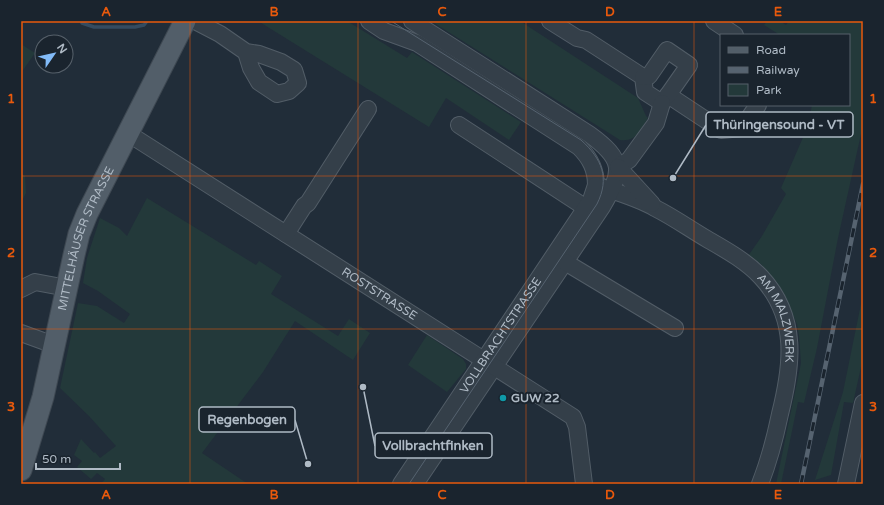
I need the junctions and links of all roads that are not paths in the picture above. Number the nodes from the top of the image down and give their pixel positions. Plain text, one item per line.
1 (185, 21) edge
2 (195, 21) edge
3 (369, 21) edge
4 (412, 21) edge
5 (550, 21) edge
6 (714, 21) edge
7 (734, 34) edge
8 (246, 52) dead end
9 (643, 77) junction
10 (665, 99) junction
11 (757, 106) edge
12 (368, 109) dead end
13 (458, 125) dead end
14 (129, 134) junction
15 (618, 167) junction
16 (605, 188) junction
17 (654, 207) junction
18 (594, 208) junction
19 (286, 234) junction
20 (565, 262) junction
21 (67, 288) junction
22 (21, 289) edge
23 (675, 328) dead end
24 (21, 332) edge
25 (54, 345) junction
26 (489, 363) junction
27 (863, 403) edge
28 (21, 470) edge
29 (401, 484) edge
30 (415, 484) edge
31 (584, 484) edge
32 (760, 484) edge
33 (846, 484) edge

1 - 14 main road, MITTELHÄUSER STRASSE
2 - 8 street
3 - 16 street
4 - 15 street
5 - 9 street
6 - 7 street
9 - 10 street
9 - 10 street
10 - 11 street
10 - 15 street
12 - 19 street
13 - 18 street
14 - 19 street, ROSTSTRASSE
14 - 21 main road, MITTELHÄUSER STRASSE
15 - 16 street, VOLLBRACHTSTRASSE
15 - 17 street, AM MALZWERK
16 - 17 street, AM MALZWERK
16 - 18 street, VOLLBRACHTSTRASSE
17 - 32 street, AM MALZWERK
18 - 20 street
18 - 26 street, VOLLBRACHTSTRASSE
19 - 26 street, ROSTSTRASSE
20 - 23 street
20 - 26 street
21 - 22 street
21 - 25 main road, MITTELHÄUSER STRASSE
24 - 25 street
25 - 28 main road, MITTELHÄUSER STRASSE
26 - 29 street, VOLLBRACHTSTRASSE
26 - 30 street
26 - 31 street, ROSTSTRASSE
27 - 33 street

